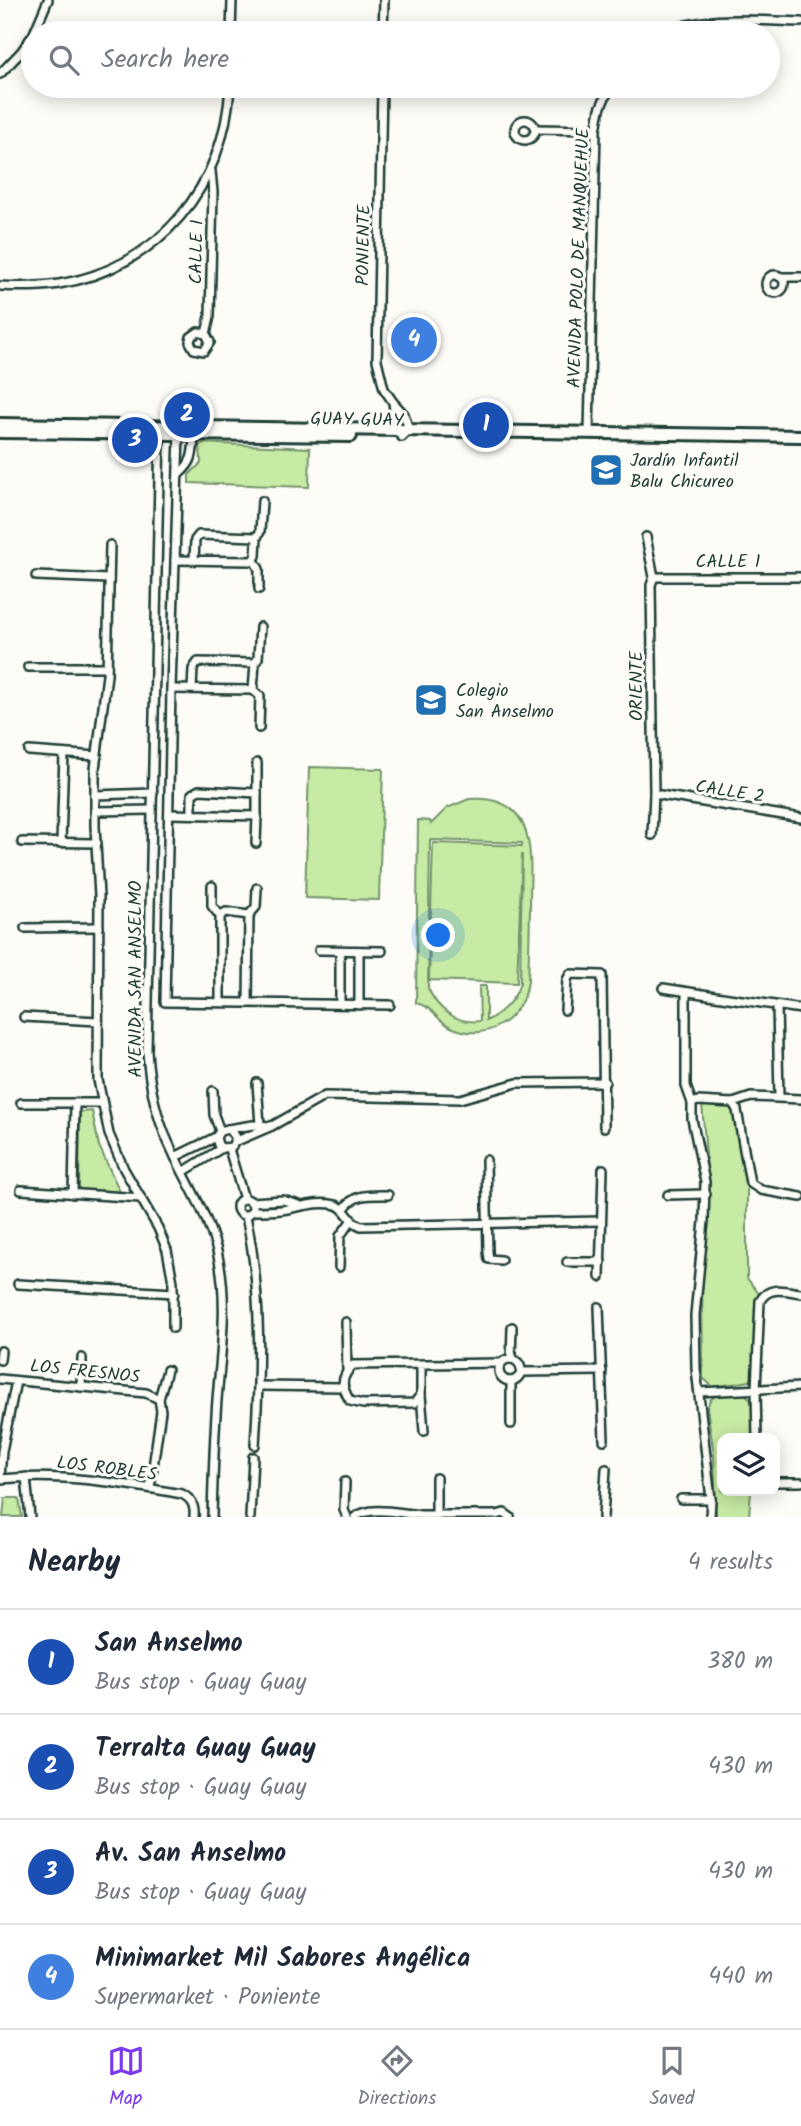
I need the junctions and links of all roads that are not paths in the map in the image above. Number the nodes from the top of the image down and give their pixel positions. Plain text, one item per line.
1 (48, 0) edge
2 (232, 0) edge
3 (384, 0) edge
4 (39, 21) edge
5 (231, 21) edge
6 (383, 21) edge
7 (780, 22) edge
8 (801, 22) edge
9 (21, 52) edge
10 (0, 74) edge
11 (228, 98) edge
12 (382, 98) edge
13 (605, 98) edge
14 (535, 129) dead end
15 (596, 130) junction
16 (211, 170) junction
17 (780, 277) dead end
18 (801, 277) edge
19 (0, 286) edge
20 (206, 334) dead end
21 (393, 402) junction
22 (0, 424) edge
23 (110, 429) junction
24 (160, 430) junction
25 (0, 432) edge
26 (329, 432) junction
27 (402, 432) junction
28 (589, 433) junction
29 (179, 434) junction
30 (194, 434) junction
31 (529, 435) junction
32 (714, 435) junction
33 (801, 436) edge
34 (180, 474) junction
35 (262, 501) dead end
36 (257, 537) junction
37 (646, 537) dead end
38 (110, 545) dead end
39 (174, 560) junction
40 (194, 560) junction
41 (254, 560) junction
42 (36, 576) dead end
43 (654, 577) junction
44 (801, 577) edge
45 (109, 579) junction
46 (259, 589) dead end
47 (260, 627) dead end
48 (255, 663) junction
49 (28, 667) dead end
50 (107, 667) junction
51 (171, 689) junction
52 (192, 689) junction
53 (253, 690) junction
54 (259, 728) dead end
55 (29, 751) dead end
56 (64, 754) junction
57 (97, 756) junction
58 (257, 763) dead end
59 (153, 793) junction
60 (257, 793) junction
61 (653, 794) junction
62 (95, 795) junction
63 (152, 810) junction
64 (95, 811) junction
65 (170, 814) junction
66 (192, 814) junction
67 (257, 816) junction
68 (801, 818) edge
69 (652, 835) dead end
70 (22, 842) dead end
71 (61, 843) junction
72 (97, 843) junction
73 (256, 843) dead end
74 (212, 886) dead end
75 (257, 888) dead end
76 (250, 915) junction
77 (220, 916) junction
78 (99, 927) junction
79 (25, 928) dead end
80 (319, 950) dead end
81 (340, 951) junction
82 (359, 951) junction
83 (382, 951) dead end
84 (663, 988) dead end
85 (686, 992) junction
86 (220, 1002) junction
87 (248, 1003) junction
88 (340, 1004) junction
89 (359, 1005) junction
90 (390, 1005) dead end
91 (777, 1006) junction
92 (801, 1009) edge
93 (565, 1010) dead end
94 (23, 1017) dead end
95 (98, 1021) junction
96 (605, 1082) junction
97 (257, 1083) dead end
98 (213, 1091) dead end
99 (779, 1097) junction
100 (801, 1099) edge
101 (733, 1102) junction
102 (21, 1103) dead end
103 (75, 1103) junction
104 (101, 1103) junction
105 (692, 1103) junction
106 (260, 1125) junction
107 (272, 1126) junction
108 (604, 1127) dead end
109 (221, 1132) junction
110 (236, 1141) junction
111 (225, 1149) junction
112 (175, 1157) junction
113 (486, 1160) dead end
114 (603, 1169) dead end
115 (183, 1171) junction
116 (21, 1190) dead end
117 (73, 1194) junction
118 (706, 1194) junction
119 (388, 1195) dead end
120 (668, 1195) dead end
121 (801, 1197) edge
122 (141, 1198) junction
123 (248, 1207) junction
124 (344, 1209) junction
125 (351, 1221) junction
126 (601, 1221) junction
127 (488, 1223) junction
128 (501, 1260) dead end
129 (566, 1262) dead end
130 (601, 1262) junction
131 (339, 1266) dead end
132 (600, 1277) dead end
133 (18, 1284) dead end
134 (174, 1293) junction
135 (801, 1293) edge
136 (598, 1307) dead end
137 (346, 1322) dead end
138 (512, 1327) dead end
139 (173, 1328) dead end
140 (1, 1351) edge
141 (82, 1358) dead end
142 (511, 1359) junction
143 (0, 1360) edge
144 (501, 1363) junction
145 (421, 1365) junction
146 (166, 1370) dead end
147 (347, 1371) junction
148 (601, 1371) junction
149 (522, 1372) junction
150 (0, 1379) edge
151 (16, 1381) junction
152 (511, 1381) junction
153 (259, 1386) junction
154 (80, 1387) junction
155 (342, 1387) junction
156 (801, 1387) edge
157 (756, 1390) junction
158 (699, 1392) junction
159 (421, 1395) junction
160 (159, 1399) junction
161 (511, 1423) dead end
162 (424, 1431) dead end
163 (757, 1433) edge
164 (604, 1440) dead end
165 (255, 1445) dead end
166 (253, 1457) dead end
167 (606, 1469) dead end
168 (26, 1477) junction
169 (436, 1478) dead end
170 (0, 1479) edge
171 (345, 1482) dead end
172 (780, 1482) edge
173 (801, 1482) edge
174 (150, 1488) junction
175 (681, 1499) dead end
176 (711, 1499) junction
177 (436, 1515) junction
178 (421, 1516) edge
179 (496, 1516) edge
180 (30, 1517) edge
181 (194, 1517) edge
182 (212, 1517) edge
183 (250, 1517) edge
184 (347, 1517) edge
185 (355, 1517) edge
186 (510, 1517) edge
187 (603, 1517) edge
188 (710, 1517) edge

1 - 4 street
2 - 5 street
3 - 6 street
7 - 8 street
9 - 10 street
11 - 16 street, CALLE 1
12 - 21 street, PONIENTE
13 - 15 street, AVENIDA POLO DE MANQUEHUE
14 - 15 street
15 - 28 street, AVENIDA POLO DE MANQUEHUE
16 - 19 street, CALLE 1
16 - 20 street, CALLE 1
17 - 18 street
21 - 27 street, PONIENTE
21 - 27 street, PONIENTE
22 - 23 street, GUAY GUAY
23 - 24 street, GUAY GUAY
23 - 25 street, GUAY GUAY
24 - 26 street, GUAY GUAY
24 - 29 street, GUAY GUAY
24 - 59 street, AVENIDA SAN ANSELMO
26 - 27 street, GUAY GUAY
26 - 30 street, GUAY GUAY
27 - 31 street, GUAY GUAY
28 - 31 street, GUAY GUAY
28 - 32 street, GUAY GUAY
29 - 30 street, GUAY GUAY
29 - 34 street
30 - 34 street
31 - 32 street, GUAY GUAY
32 - 33 street, GUAY GUAY
34 - 39 street
35 - 36 street
36 - 40 street
36 - 41 street
37 - 43 street, ORIENTE
38 - 45 street
39 - 40 street
39 - 51 street
40 - 41 street
41 - 46 street
42 - 45 street
43 - 44 street, CALLE 1
43 - 61 street, ORIENTE
45 - 50 street
47 - 48 street
48 - 52 street
48 - 53 street
49 - 50 street
50 - 57 street
51 - 52 street
51 - 65 street
52 - 53 street
53 - 54 street
55 - 56 street
56 - 57 street
56 - 71 street
57 - 62 street
58 - 60 street
59 - 62 street
59 - 63 street, AVENIDA SAN ANSELMO
60 - 66 street
60 - 67 street
61 - 68 street, CALLE 2
61 - 69 street, ORIENTE
62 - 64 street
63 - 64 street
63 - 112 street, AVENIDA SAN ANSELMO
64 - 72 street
65 - 66 street
65 - 86 street
66 - 67 street
67 - 73 street
70 - 71 street
71 - 72 street
72 - 78 street
74 - 77 street
75 - 76 street
76 - 77 street
76 - 87 street
77 - 86 street
78 - 79 street
78 - 95 street
80 - 81 street
81 - 82 street
81 - 88 street
82 - 83 street
82 - 89 street
84 - 85 street
85 - 91 street
85 - 105 street
86 - 87 street
87 - 88 street
88 - 89 street
89 - 90 street
91 - 92 street
91 - 99 street
93 - 96 street
94 - 95 street
95 - 104 street
96 - 107 street
96 - 108 street
97 - 106 street
98 - 109 street
99 - 100 street
99 - 101 street
101 - 105 street
101 - 121 street
102 - 103 street
103 - 104 street
103 - 117 street
104 - 122 street
105 - 118 street
106 - 107 street
106 - 109 street
107 - 110 street
109 - 110 street
109 - 111 street
109 - 112 street
110 - 111 street
111 - 115 street
111 - 123 street
112 - 115 street, AVENIDA SAN ANSELMO
113 - 127 street
114 - 126 street
115 - 182 street, AVENIDA SAN ANSELMO
116 - 117 street
117 - 122 street
118 - 120 street
118 - 158 street
119 - 124 street
122 - 134 street
123 - 124 street
123 - 153 street
124 - 125 street
125 - 127 street
125 - 131 street
126 - 127 street
126 - 130 street
127 - 128 street
129 - 130 street
130 - 132 street
133 - 134 street
134 - 139 street
135 - 157 street
136 - 148 street
137 - 147 street
138 - 142 street
140 - 143 street
141 - 154 street
142 - 144 street
142 - 149 street
144 - 145 street
144 - 152 street
145 - 147 street
145 - 159 street
146 - 160 street
147 - 155 street
148 - 149 street
148 - 164 street
149 - 152 street
150 - 151 street, LOS FRESNOS
151 - 154 street, LOS FRESNOS
151 - 170 street
152 - 161 street
153 - 155 street
153 - 165 street
154 - 160 street, LOS FRESNOS
155 - 159 street
156 - 157 street
157 - 158 street
157 - 163 street
158 - 176 street
159 - 162 street
160 - 174 street, LOS FRESNOS
166 - 183 street
167 - 187 street
168 - 170 street, LOS ROBLES
168 - 174 street, LOS ROBLES
168 - 180 street
169 - 177 street
171 - 184 street
172 - 173 street
174 - 181 street, LOS ROBLES
175 - 176 street
176 - 188 street
177 - 178 street
177 - 179 street
178 - 185 street
179 - 186 street

